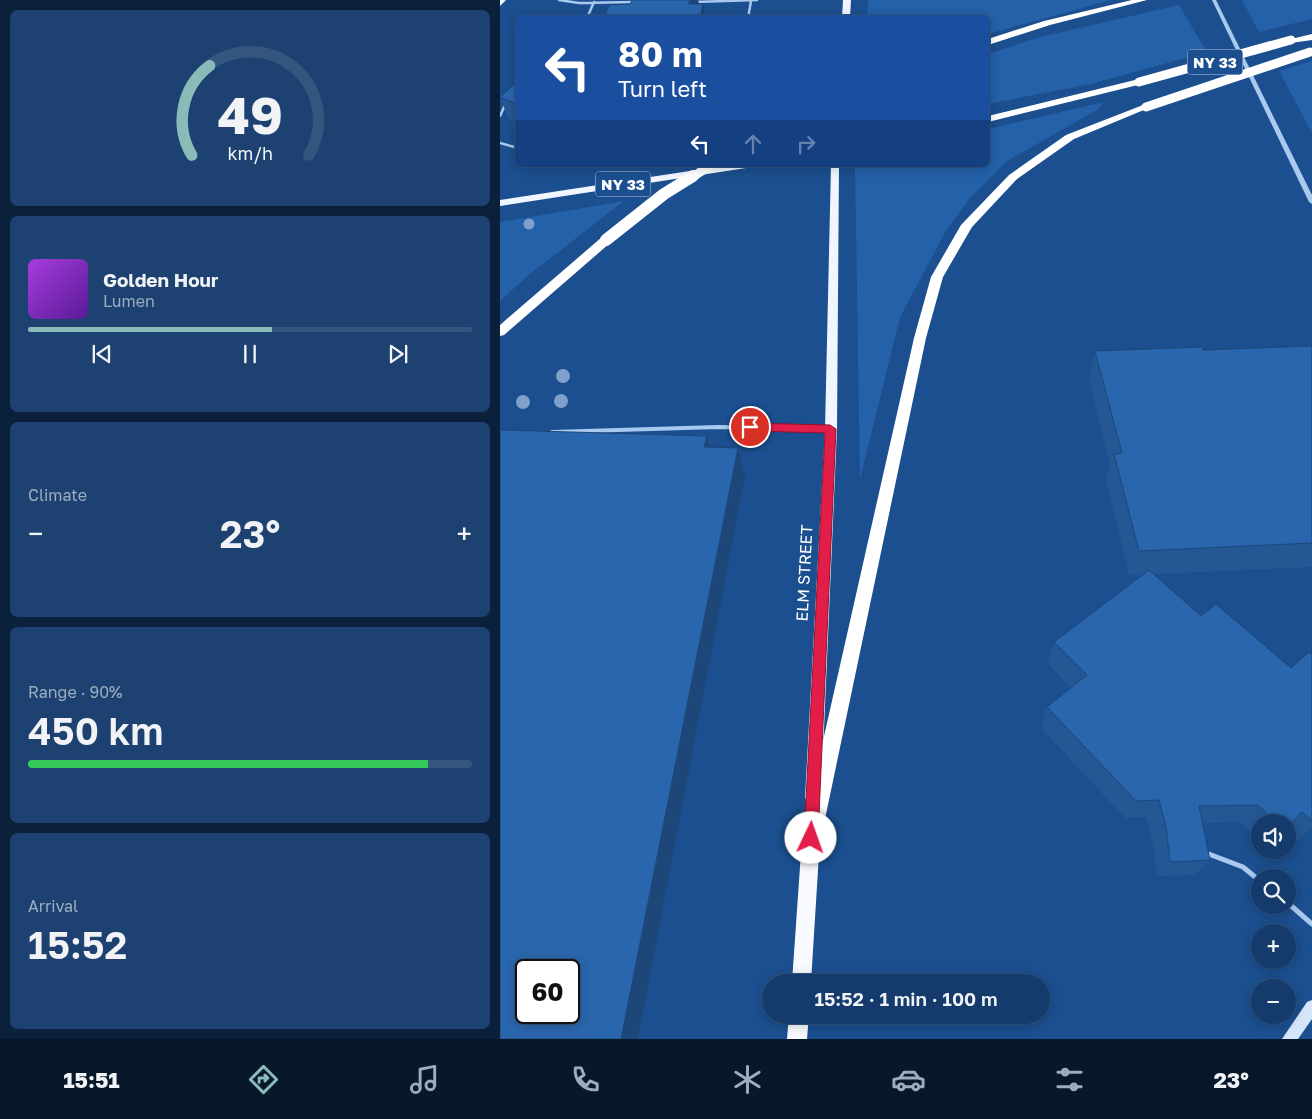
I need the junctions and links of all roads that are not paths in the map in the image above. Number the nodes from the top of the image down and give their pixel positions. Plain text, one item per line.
1 (502, 0) edge
2 (560, 0) edge
3 (757, 0) edge
4 (847, 0) edge
5 (1143, 0) edge
6 (1214, 0) edge
7 (751, 1) edge
8 (594, 2) junction
9 (643, 2) edge
10 (692, 2) edge
11 (500, 4) edge
12 (588, 15) edge
13 (749, 15) edge
14 (846, 15) edge
15 (1312, 37) edge
16 (990, 41) edge
17 (1312, 50) edge
18 (508, 98) edge
19 (500, 116) edge
20 (990, 119) edge
21 (500, 142) edge
22 (515, 147) edge
23 (708, 167) edge
24 (733, 167) edge
25 (835, 167) edge
26 (1309, 188) edge
27 (1312, 202) edge
28 (500, 203) edge
29 (500, 332) edge
30 (830, 429) junction
31 (542, 432) edge
32 (811, 838) junction
33 (1200, 851) edge
34 (1251, 874) edge
35 (1296, 910) edge
36 (1312, 924) edge
37 (802, 974) edge
38 (1312, 1006) edge
39 (799, 1024) edge
40 (798, 1039) edge
41 (1289, 1039) edge

1 - 11 main road
2 - 8 lane
3 - 7 lane
4 - 14 main road
5 - 16 highway
6 - 26 street
7 - 10 lane
7 - 13 lane
8 - 9 lane
8 - 12 lane
15 - 20 highway, NY 33, bridge
17 - 32 highway, bridge
18 - 19 lane
21 - 22 lane
23 - 29 highway, bridge
24 - 28 main road, NY 33
25 - 30 main road, ELM STREET
26 - 27 street
30 - 31 lane
30 - 32 main road, ELM STREET
32 - 37 highway, ELM STREET
33 - 34 lane
35 - 36 lane
38 - 41 main road
39 - 40 highway

